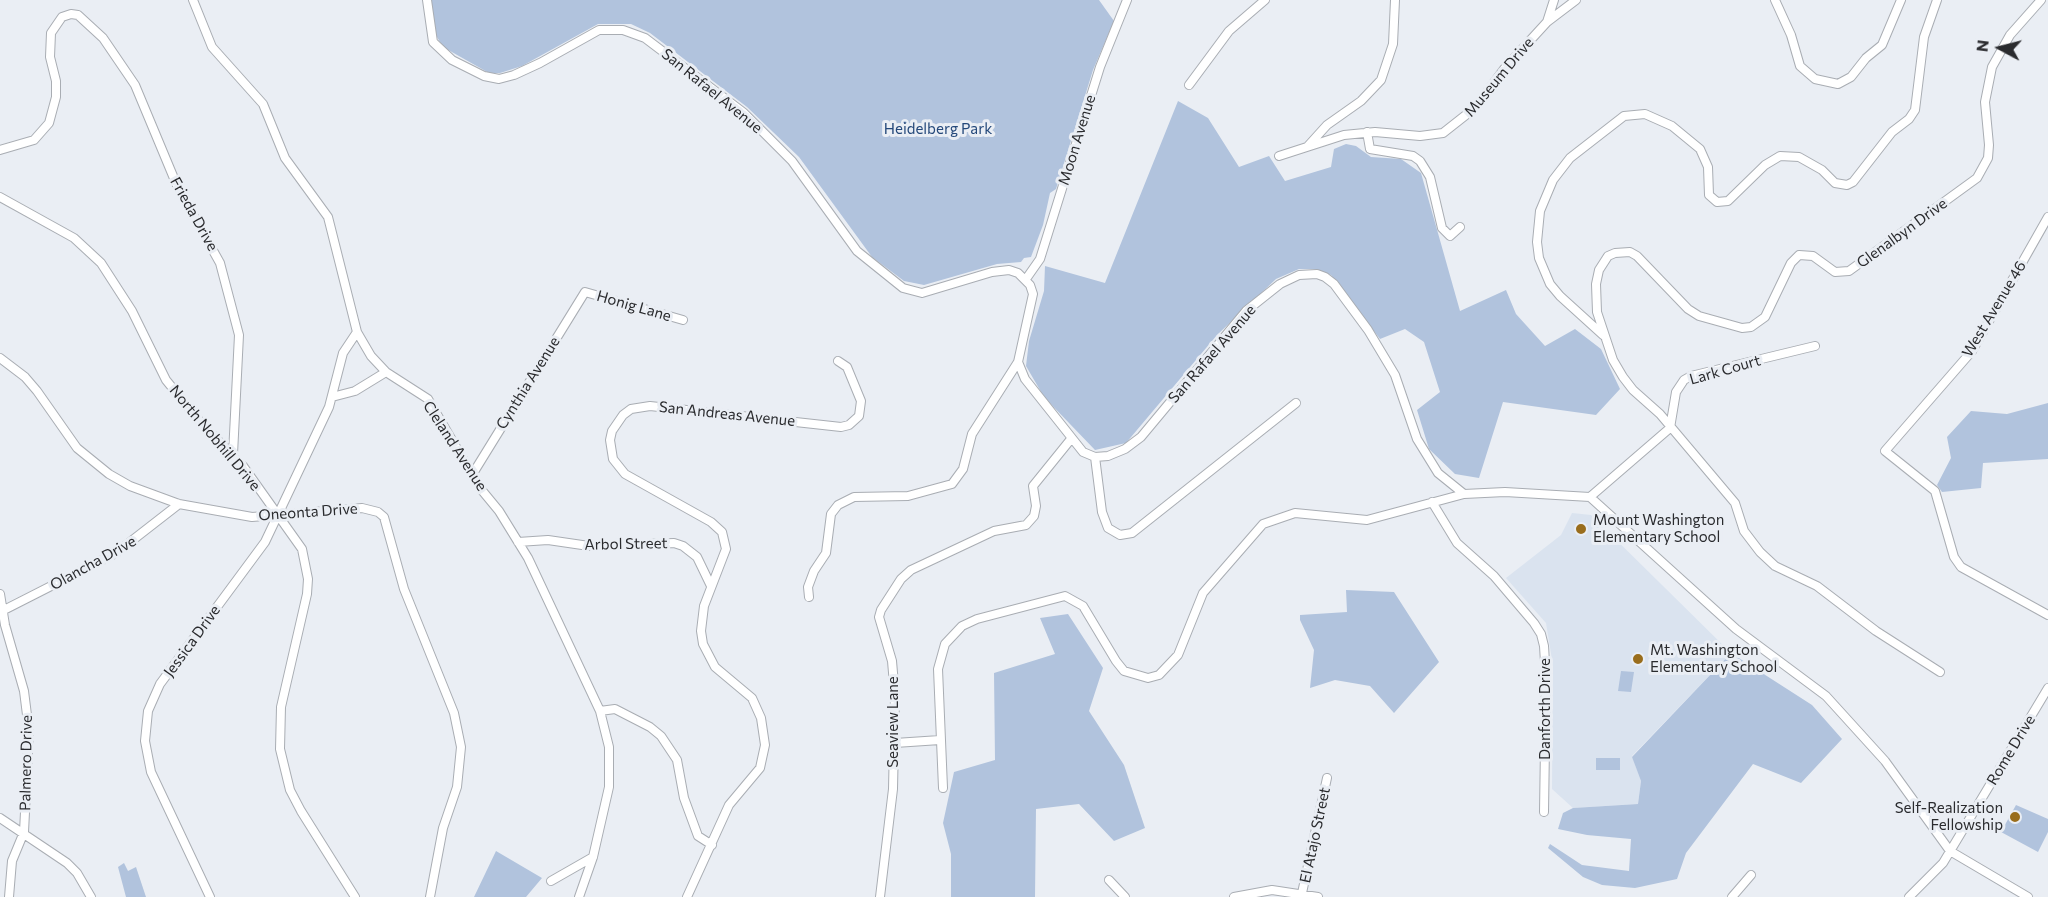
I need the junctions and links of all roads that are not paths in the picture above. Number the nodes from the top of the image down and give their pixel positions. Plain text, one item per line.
1 (193, 0) edge
2 (427, 0) edge
3 (1126, 0) edge
4 (1265, 0) edge
5 (1395, 0) edge
6 (1554, 0) edge
7 (1576, 0) edge
8 (1775, 0) edge
9 (1901, 0) edge
10 (1937, 0) edge
11 (2041, 0) edge
12 (1547, 22) junction
13 (1189, 85) dead end
14 (1367, 132) junction
15 (1308, 146) junction
16 (0, 150) edge
17 (1279, 156) dead end
18 (0, 197) edge
19 (2048, 217) edge
20 (1460, 227) dead end
21 (1026, 279) junction
22 (585, 292) joint
23 (683, 320) dead end
24 (357, 332) junction
25 (1605, 337) junction
26 (1815, 346) dead end
27 (0, 358) edge
28 (838, 361) dead end
29 (1018, 362) junction
30 (386, 372) junction
31 (332, 397) junction
32 (1296, 403) dead end
33 (1670, 428) junction
34 (1071, 439) junction
35 (233, 454) junction
36 (1095, 457) junction
37 (472, 474) junction
38 (1464, 494) junction
39 (1590, 497) junction
40 (1432, 502) junction
41 (179, 504) junction
42 (278, 515) junction
43 (518, 542) junction
44 (711, 585) junction
45 (0, 594) edge
46 (809, 597) dead end
47 (1, 611) edge
48 (2048, 615) edge
49 (1940, 672) dead end
50 (2048, 688) edge
51 (600, 711) junction
52 (940, 740) junction
53 (894, 743) junction
54 (1327, 778) dead end
55 (943, 788) dead end
56 (1544, 812) dead end
57 (0, 818) edge
58 (23, 834) junction
59 (712, 845) junction
60 (1950, 850) junction
61 (593, 857) junction
62 (1751, 875) dead end
63 (1110, 880) dead end
64 (551, 881) dead end
65 (1302, 893) junction
66 (9, 897) edge
67 (91, 897) edge
68 (210, 897) edge
69 (355, 897) edge
70 (430, 897) edge
71 (579, 897) edge
72 (687, 897) edge
73 (880, 897) edge
74 (1125, 897) edge
75 (1233, 897) edge
76 (1318, 897) edge
77 (1732, 897) edge
78 (1909, 897) edge
79 (2028, 897) edge

1 - 24 street, Cleland Avenue
2 - 21 street, San Rafael Avenue
3 - 21 street, Moon Avenue
4 - 13 street
5 - 15 street
6 - 12 street
7 - 12 street, Museum Drive
8 - 9 street
10 - 25 street
11 - 25 street, Glenalbyn Drive
12 - 14 street, Museum Drive
14 - 15 street, Museum Drive
14 - 20 street
15 - 17 street, Museum Drive
16 - 35 street, Frieda Drive
18 - 35 street, North Nobhill Drive
19 - 48 street, West Avenue 46
21 - 29 street
22 - 23 street, Honig Lane
22 - 37 street, Cynthia Avenue
24 - 30 street, Cleland Avenue
24 - 31 street, Jessica Drive
25 - 33 street, Glenalbyn Drive
26 - 33 street, Lark Court
27 - 41 street, Oneonta Drive
28 - 44 street, San Andreas Avenue
29 - 34 street
29 - 46 street
30 - 31 street
30 - 37 street, Cleland Avenue
31 - 42 street, Jessica Drive
32 - 36 street
33 - 39 street
33 - 49 street, Glenalbyn Drive
34 - 36 street
34 - 53 street, Seaview Lane
35 - 42 street, North Nobhill Drive
36 - 38 street, San Rafael Avenue
37 - 43 street, Cleland Avenue
38 - 39 street
38 - 40 street
39 - 60 street
40 - 52 street
40 - 56 street, Danforth Drive
41 - 42 street, Oneonta Drive
41 - 47 street, Olancha Drive
42 - 68 street, Jessica Drive
42 - 69 street, North Nobhill Drive
42 - 70 street, Oneonta Drive
43 - 44 street, Arbol Street
43 - 51 street, Cleland Avenue
44 - 59 street, San Andreas Avenue
45 - 47 street, Palmero Drive
47 - 58 street, Palmero Drive
50 - 60 street, Rome Drive
51 - 59 street
51 - 61 street, Cleland Avenue
52 - 53 street
52 - 55 street
53 - 73 street, Seaview Lane
54 - 65 street, El Atajo Street
57 - 58 street
58 - 66 street, Palmero Drive
58 - 67 street
59 - 72 street, San Andreas Avenue
60 - 78 street, Rome Drive
60 - 79 street
61 - 64 street
61 - 71 street, Cleland Avenue
62 - 77 street
63 - 74 street
65 - 75 street
65 - 76 street

